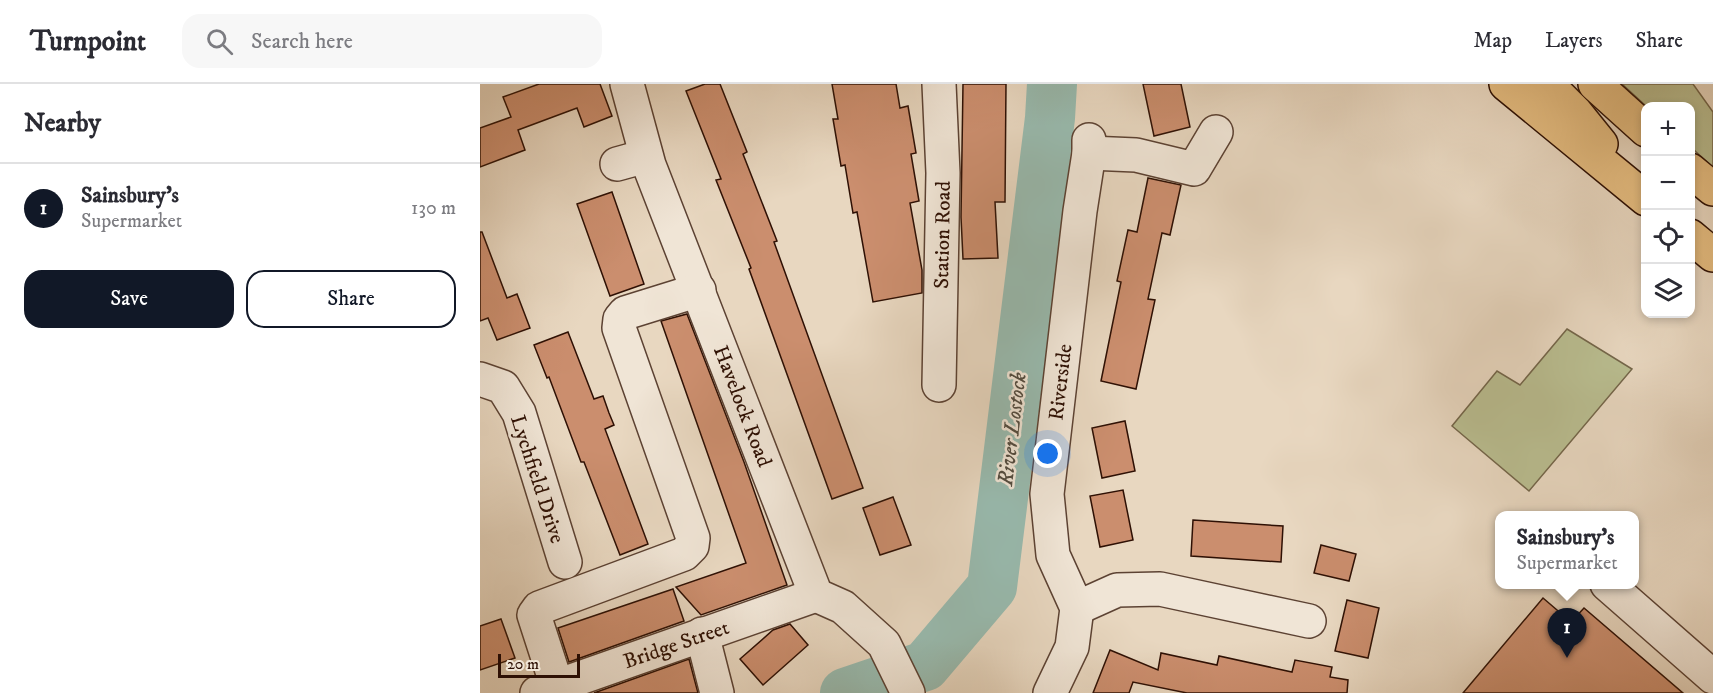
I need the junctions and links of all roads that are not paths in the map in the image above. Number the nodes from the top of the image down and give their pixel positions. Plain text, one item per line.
1 (627, 84) edge
2 (939, 84) edge
3 (1506, 84) edge
4 (1547, 84) edge
5 (1595, 84) edge
6 (1641, 125) edge
7 (1216, 132) dead end
8 (1695, 174) edge
9 (1713, 189) edge
10 (1641, 194) edge
11 (1641, 195) edge
12 (1695, 240) edge
13 (1713, 255) edge
14 (699, 290) junction
15 (480, 379) edge
16 (939, 385) dead end
17 (565, 562) dead end
18 (1612, 589) edge
19 (816, 596) junction
20 (1077, 608) junction
21 (1310, 621) dead end
22 (702, 634) junction
23 (1713, 677) edge
24 (547, 689) edge
25 (907, 690) edge
26 (717, 693) edge
27 (1050, 693) edge

1 - 14 street, Havelock Road
2 - 16 street, Station Road
3 - 11 highway
4 - 10 highway
5 - 6 highway
7 - 20 street, Riverside
8 - 9 highway
12 - 13 highway
14 - 19 street, Havelock Road
14 - 24 street
15 - 17 street, Lychfield Drive
18 - 23 street
19 - 22 street, Bridge Street
19 - 25 street
20 - 21 street
20 - 27 street
22 - 24 street, Bridge Street
22 - 26 street

